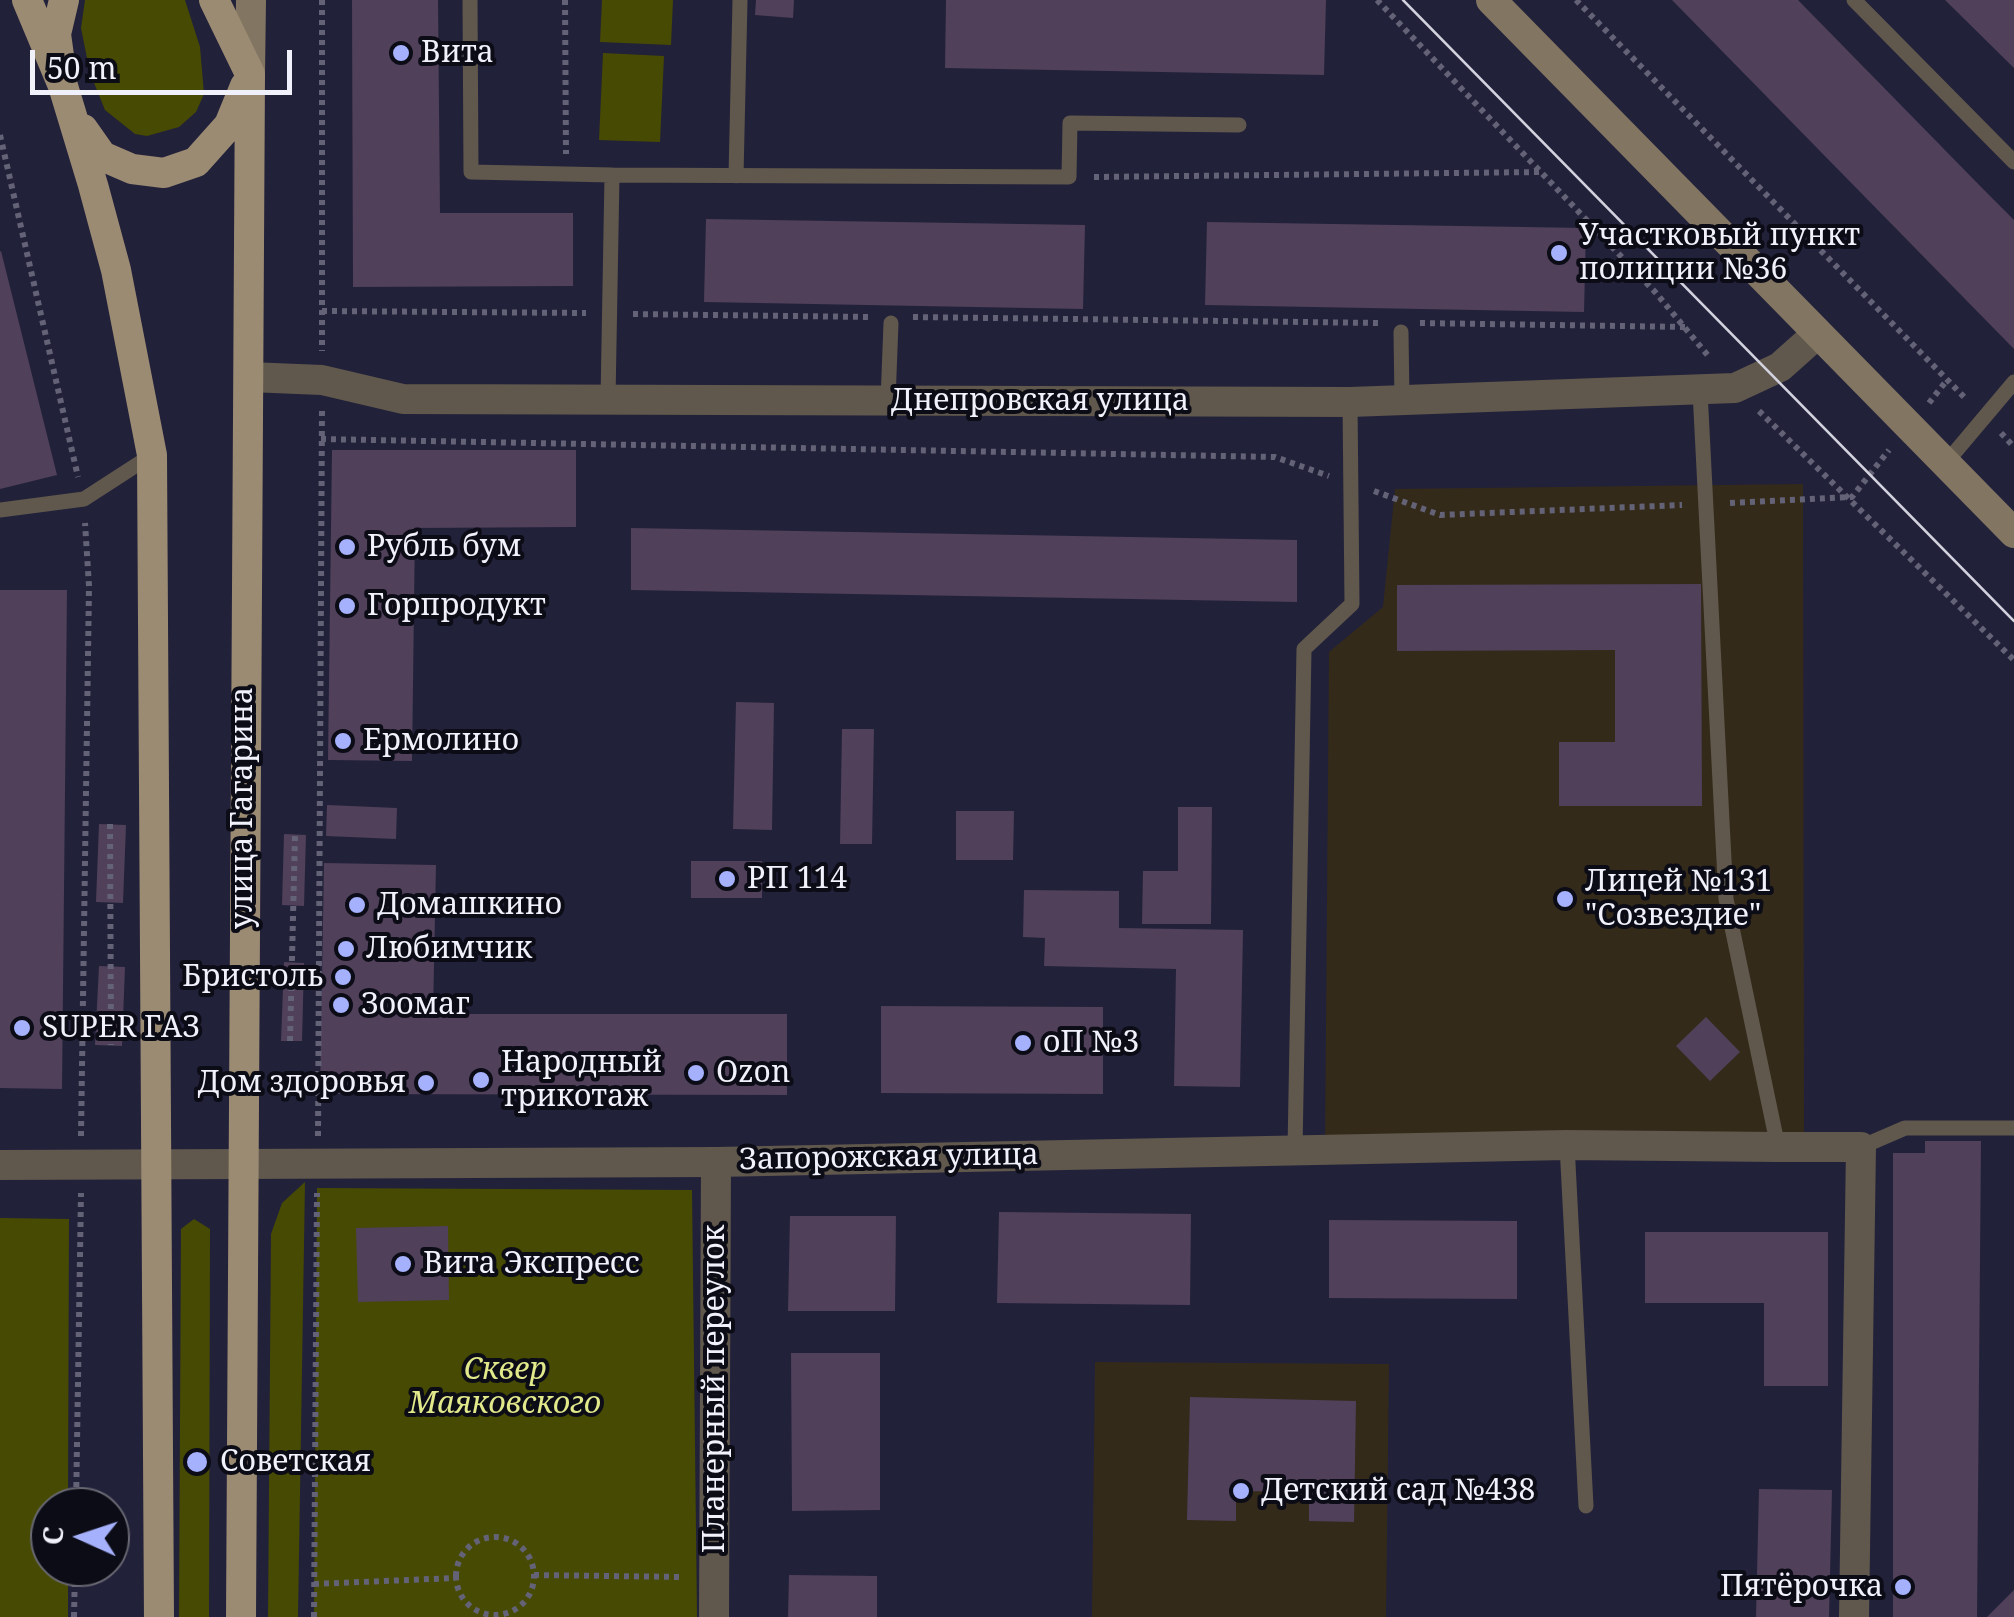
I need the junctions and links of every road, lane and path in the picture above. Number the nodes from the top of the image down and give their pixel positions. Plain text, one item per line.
1 (26, 0) edge
2 (64, 0) edge
3 (214, 0) edge
4 (251, 0) edge
5 (322, 0) edge
6 (470, 0) edge
7 (565, 0) edge
8 (740, 0) edge
9 (1377, 0) edge
10 (1491, 0) edge
11 (1576, 0) edge
12 (1854, 0) edge
13 (250, 74) junction
14 (63, 86) junction
15 (73, 116) junction
16 (1239, 125) dead end
17 (0, 135) edge
18 (2014, 162) edge
19 (1542, 172) junction
20 (566, 174) junction
21 (612, 175) junction
22 (736, 176) junction
23 (1069, 177) junction
24 (322, 311) junction
25 (609, 313) junction
26 (890, 324) junction
27 (1684, 327) junction
28 (1400, 332) junction
29 (1817, 334) junction
30 (249, 376) junction
31 (322, 380) junction
32 (1947, 380) junction
33 (2014, 382) edge
34 (1735, 388) junction
35 (1700, 391) junction
36 (608, 400) junction
37 (888, 400) junction
38 (1402, 400) junction
39 (1350, 402) junction
40 (1983, 415) junction
41 (1909, 427) junction
42 (321, 439) junction
43 (2014, 447) edge
44 (152, 456) junction
45 (1945, 464) junction
46 (1350, 483) junction
47 (1852, 497) junction
48 (84, 499) junction
49 (1706, 504) junction
50 (0, 510) edge
51 (2014, 533) edge
52 (2014, 660) edge
53 (110, 824) dead end
54 (294, 835) dead end
55 (290, 1041) dead end
56 (111, 1045) dead end
57 (2014, 1128) edge
58 (1567, 1145) junction
59 (1778, 1148) junction
60 (1861, 1148) junction
61 (1296, 1150) junction
62 (318, 1161) junction
63 (240, 1162) junction
64 (716, 1162) junction
65 (0, 1164) edge
66 (156, 1164) junction
67 (81, 1165) junction
68 (76, 1487) edge
69 (1586, 1506) dead end
70 (534, 1575) junction
71 (714, 1577) junction
72 (455, 1578) junction
73 (314, 1584) junction
74 (75, 1587) edge
75 (74, 1617) edge
76 (159, 1617) edge
77 (241, 1617) edge
78 (314, 1617) edge
79 (714, 1617) edge
80 (1854, 1617) edge

1 - 14 main road
2 - 14 main road
3 - 13 main road
4 - 13 main road, улица Гагарина
5 - 24 path
6 - 20 lane
7 - 20 path
8 - 22 lane
9 - 19 path
10 - 29 main road
11 - 32 path
12 - 18 lane
13 - 15 main road
13 - 30 main road, улица Гагарина
14 - 15 main road
15 - 44 main road
16 - 23 lane
17 - 48 path
19 - 23 path
19 - 27 path
20 - 21 lane
21 - 22 lane
21 - 25 lane
22 - 23 lane
24 - 25 path
24 - 31 path
25 - 26 path
25 - 36 lane
26 - 28 path
26 - 37 lane
27 - 28 path
27 - 34 path
28 - 38 lane
29 - 34 street, Днепровская улица
29 - 41 main road
30 - 31 street, Днепровская улица
30 - 63 main road, улица Гагарина
31 - 36 street, Днепровская улица
31 - 42 path
32 - 40 path
32 - 41 path
33 - 40 lane
34 - 35 street, Днепровская улица
34 - 47 path
35 - 38 street, Днепровская улица
35 - 49 lane
36 - 37 street, Днепровская улица
37 - 39 street, Днепровская улица
38 - 39 street, Днепровская улица
39 - 46 lane
40 - 43 path
40 - 45 lane
41 - 45 main road
41 - 47 path
42 - 46 path
42 - 62 path
44 - 48 lane
44 - 66 main road
45 - 51 main road
46 - 49 path
46 - 61 lane
47 - 49 path
47 - 52 path
48 - 50 lane
48 - 67 path
49 - 59 lane
53 - 56 path
54 - 55 path
57 - 60 lane
58 - 59 street, Запорожская улица
58 - 61 street, Запорожская улица
58 - 69 lane
59 - 60 street, Запорожская улица
60 - 80 street
61 - 64 street, Запорожская улица
62 - 63 street, Запорожская улица
62 - 64 street, Запорожская улица
62 - 73 path
63 - 66 street, Запорожская улица
63 - 77 main road, улица Гагарина
64 - 71 street, Планерный переулок
65 - 67 street, Запорожская улица
66 - 67 street, Запорожская улица
66 - 76 main road
67 - 68 path
70 - 71 path
70 - 72 path
70 - 72 path
71 - 79 street, Планерный переулок
72 - 73 path
73 - 78 path
74 - 75 path

